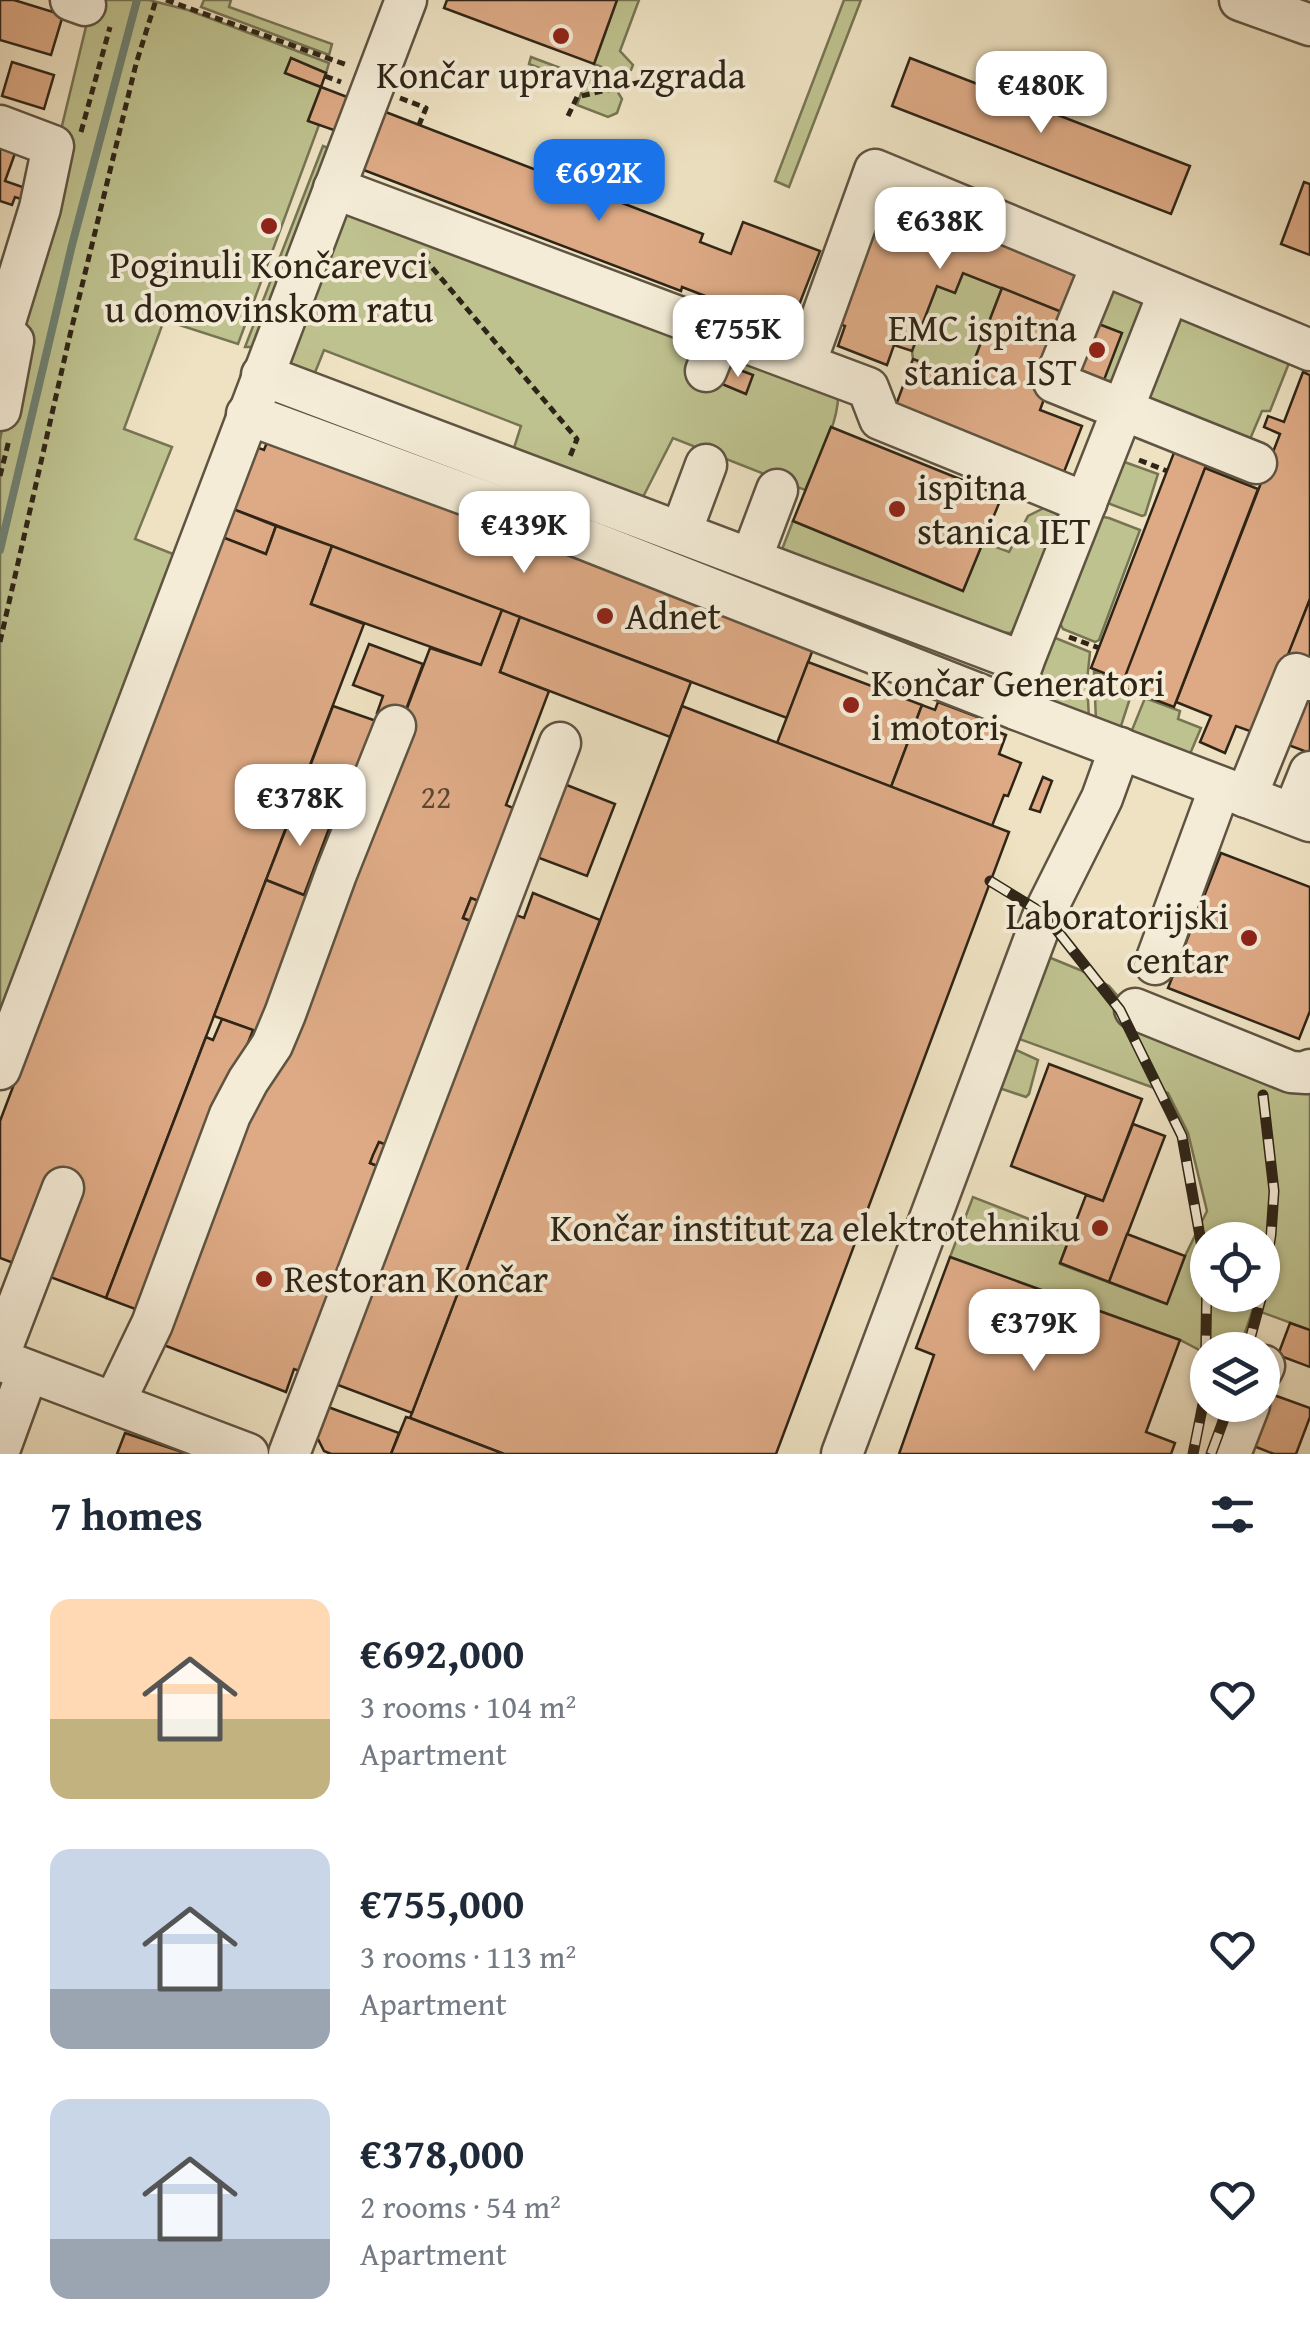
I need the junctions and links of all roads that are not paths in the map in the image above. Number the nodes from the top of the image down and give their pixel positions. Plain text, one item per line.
1 (406, 0) edge
2 (1254, 2) edge
3 (1310, 25) edge
4 (0, 126) edge
5 (334, 188) junction
6 (1102, 264) junction
7 (1170, 292) junction
8 (1, 331) edge
9 (722, 332) junction
10 (1310, 350) edge
11 (804, 364) junction
12 (706, 371) dead end
13 (262, 375) junction
14 (0, 410) edge
15 (1123, 410) junction
16 (247, 414) junction
17 (1256, 463) dead end
18 (706, 464) dead end
19 (776, 490) dead end
20 (1086, 503) junction
21 (681, 532) junction
22 (607, 548) junction
23 (542, 554) dead end
24 (750, 559) junction
25 (1023, 662) junction
26 (1310, 680) edge
27 (1016, 709) junction
28 (395, 726) dead end
29 (560, 742) dead end
30 (1120, 748) junction
31 (1310, 772) edge
32 (1220, 778) junction
33 (1302, 818) edge
34 (1155, 964) dead end
35 (1135, 1009) dead end
36 (0, 1069) edge
37 (1310, 1070) edge
38 (62, 1188) dead end
39 (9, 1361) edge
40 (114, 1403) junction
41 (1242, 1422) edge
42 (0, 1448) edge
43 (248, 1454) edge
44 (289, 1454) edge
45 (842, 1454) edge
46 (1230, 1454) edge

1 - 5 street
2 - 3 street
4 - 8 street
5 - 9 street
5 - 13 street
6 - 7 street
6 - 11 street
6 - 15 street
7 - 10 street
7 - 15 street
8 - 14 street
9 - 11 street
9 - 12 street
11 - 20 street
13 - 16 street
13 - 21 street
15 - 17 street
15 - 20 street
16 - 22 street
16 - 36 street
18 - 21 street
19 - 24 street
20 - 25 street
21 - 24 street
22 - 23 street
22 - 27 street
24 - 25 street
25 - 27 street
26 - 32 street
27 - 30 street
28 - 40 street
29 - 44 street
30 - 32 street
30 - 45 street
31 - 33 street
32 - 33 street
32 - 34 street
35 - 37 street
38 - 39 street
39 - 40 street
39 - 42 street
40 - 43 street
41 - 46 street

